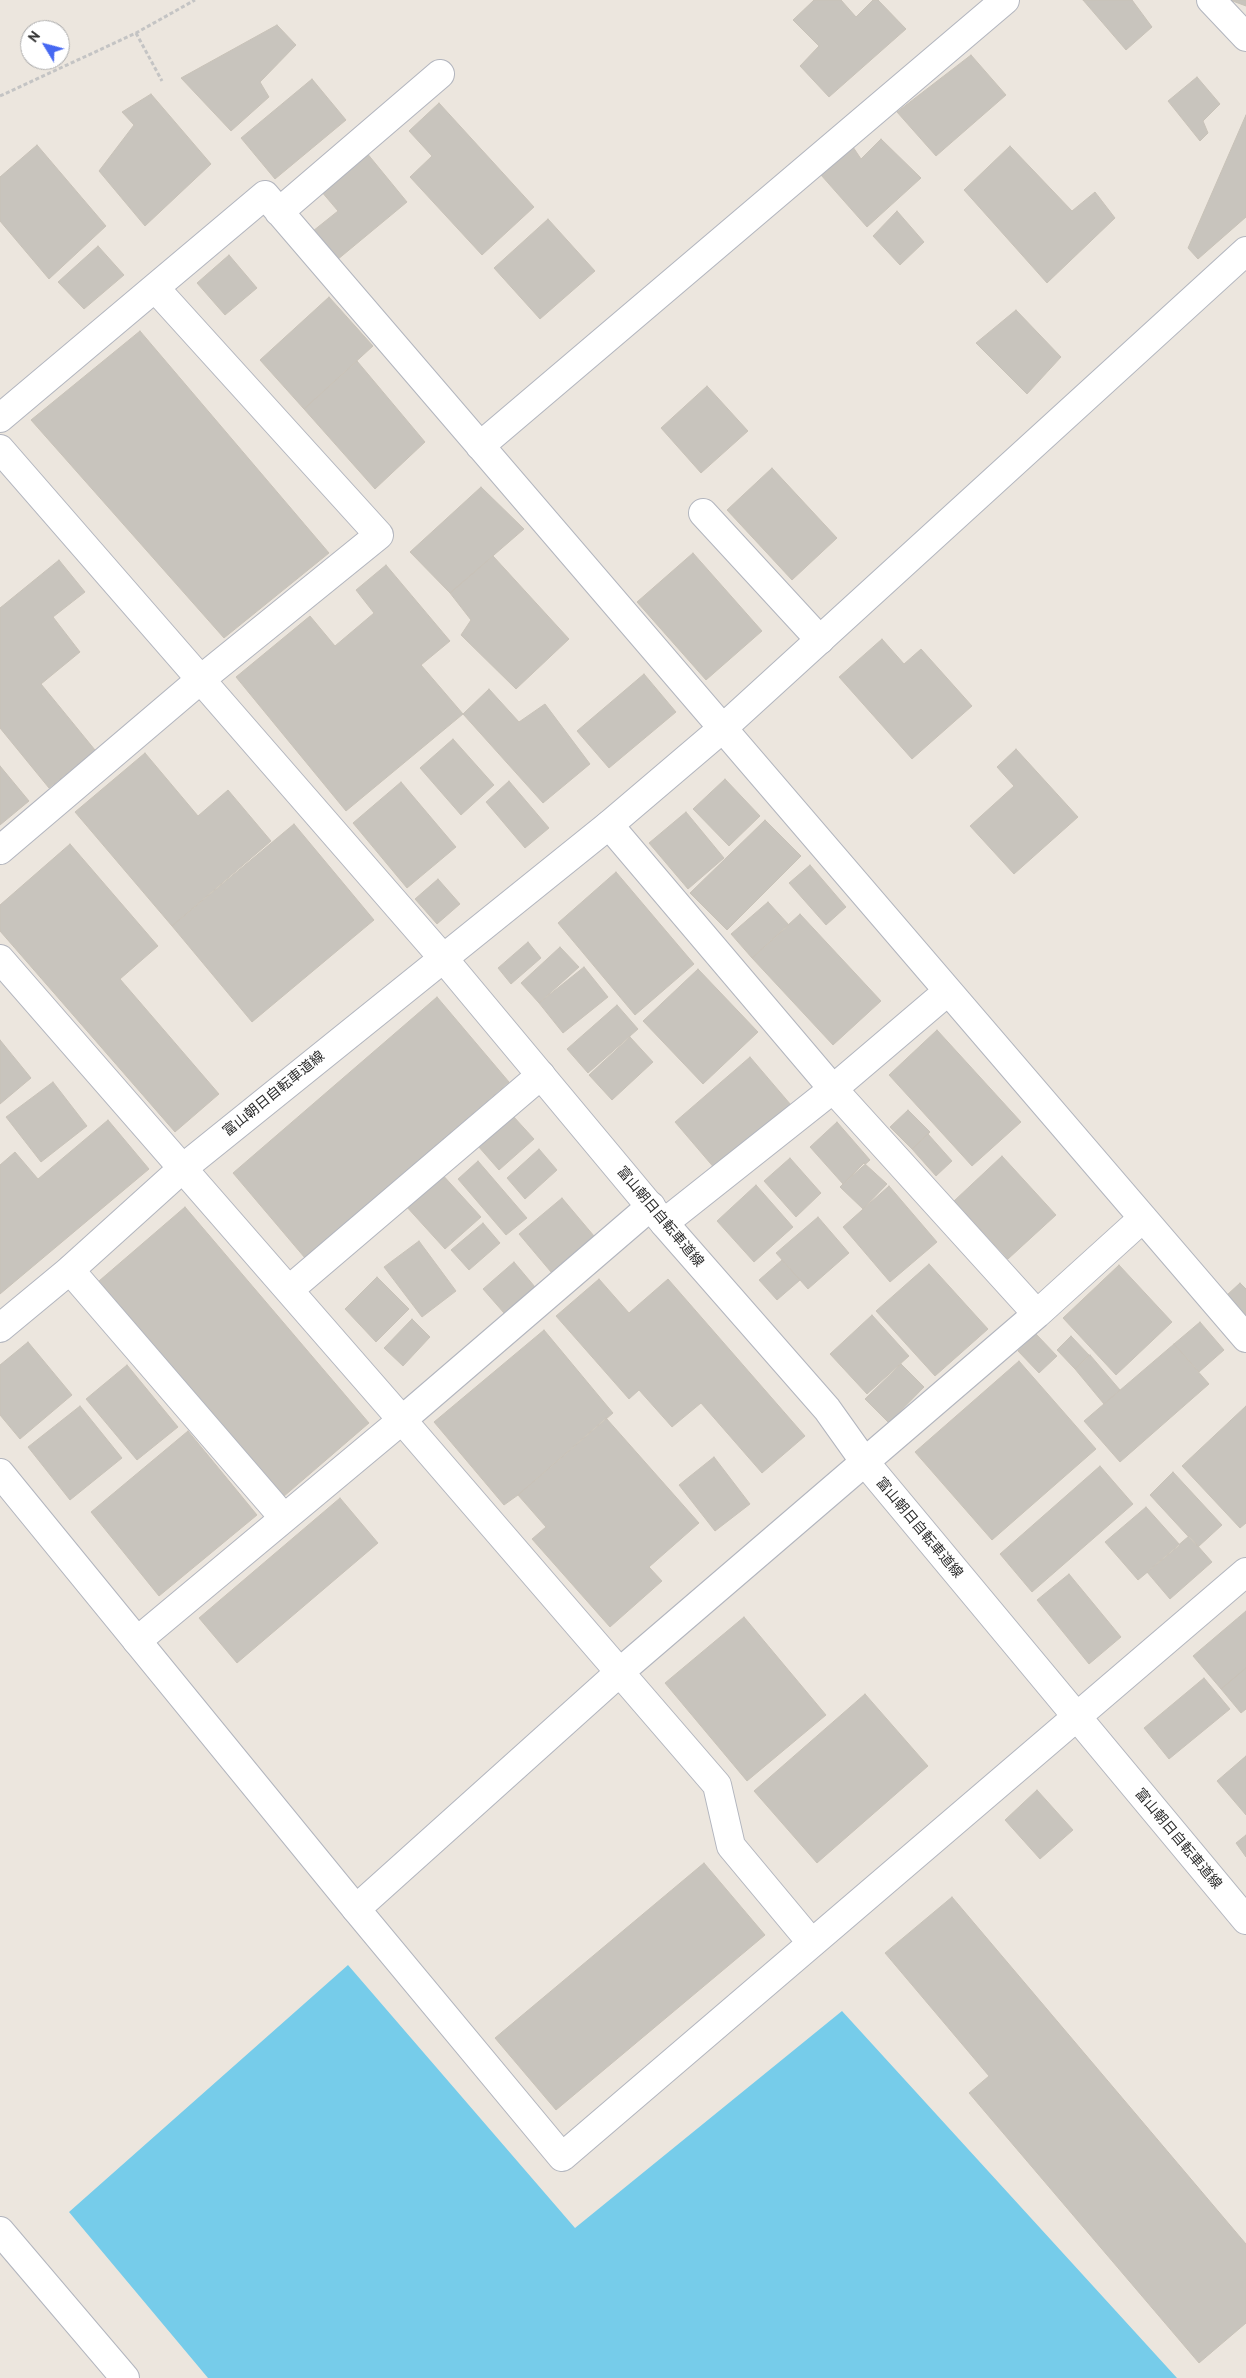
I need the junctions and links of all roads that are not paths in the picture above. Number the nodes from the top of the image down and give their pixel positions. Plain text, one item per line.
1 (1005, 0) edge
2 (1211, 0) edge
3 (1246, 38) edge
4 (440, 74) dead end
5 (279, 212) junction
6 (1246, 251) edge
7 (156, 289) junction
8 (0, 418) edge
9 (480, 446) junction
10 (0, 448) edge
11 (703, 513) dead end
12 (820, 640) junction
13 (200, 680) junction
14 (723, 728) junction
15 (608, 825) junction
16 (0, 850) edge
17 (443, 958) junction
18 (0, 959) edge
19 (948, 992) junction
20 (541, 1075) junction
21 (833, 1088) junction
22 (183, 1168) junction
23 (658, 1215) junction
24 (1143, 1218) junction
25 (70, 1270) junction
26 (290, 1289) junction
27 (1037, 1314) junction
28 (0, 1328) edge
29 (1246, 1338) edge
30 (402, 1420) junction
31 (864, 1461) junction
32 (0, 1473) edge
33 (284, 1518) junction
34 (1246, 1572) edge
35 (137, 1641) junction
36 (620, 1671) junction
37 (1075, 1717) junction
38 (356, 1909) junction
39 (1246, 1920) edge
40 (811, 1942) junction
41 (0, 2231) edge
42 (125, 2378) edge

1 - 9 street
2 - 3 street
4 - 5 street
5 - 7 street
5 - 9 street
6 - 12 street
7 - 8 street
7 - 13 street
9 - 14 street
10 - 13 street
11 - 12 street
12 - 14 street
13 - 16 street
13 - 17 street
14 - 15 street
14 - 19 street
15 - 17 street
15 - 21 street
17 - 20 street, 富山朝日自転車道線
17 - 22 street, 富山朝日自転車道線
18 - 22 street
19 - 21 street
19 - 24 street
20 - 23 street, 富山朝日自転車道線
20 - 26 street
21 - 23 street
21 - 27 street
22 - 25 street, 富山朝日自転車道線
22 - 26 street
23 - 30 street
23 - 31 street, 富山朝日自転車道線
24 - 27 street
24 - 29 street
25 - 28 street, 富山朝日自転車道線
25 - 33 street
26 - 30 street
27 - 31 street
30 - 33 street
30 - 36 street
31 - 36 street
31 - 37 street, 富山朝日自転車道線
32 - 35 street
33 - 35 street
34 - 37 street
35 - 38 street
36 - 38 street
36 - 40 street
37 - 39 street, 富山朝日自転車道線
37 - 40 street
38 - 40 street
41 - 42 street

